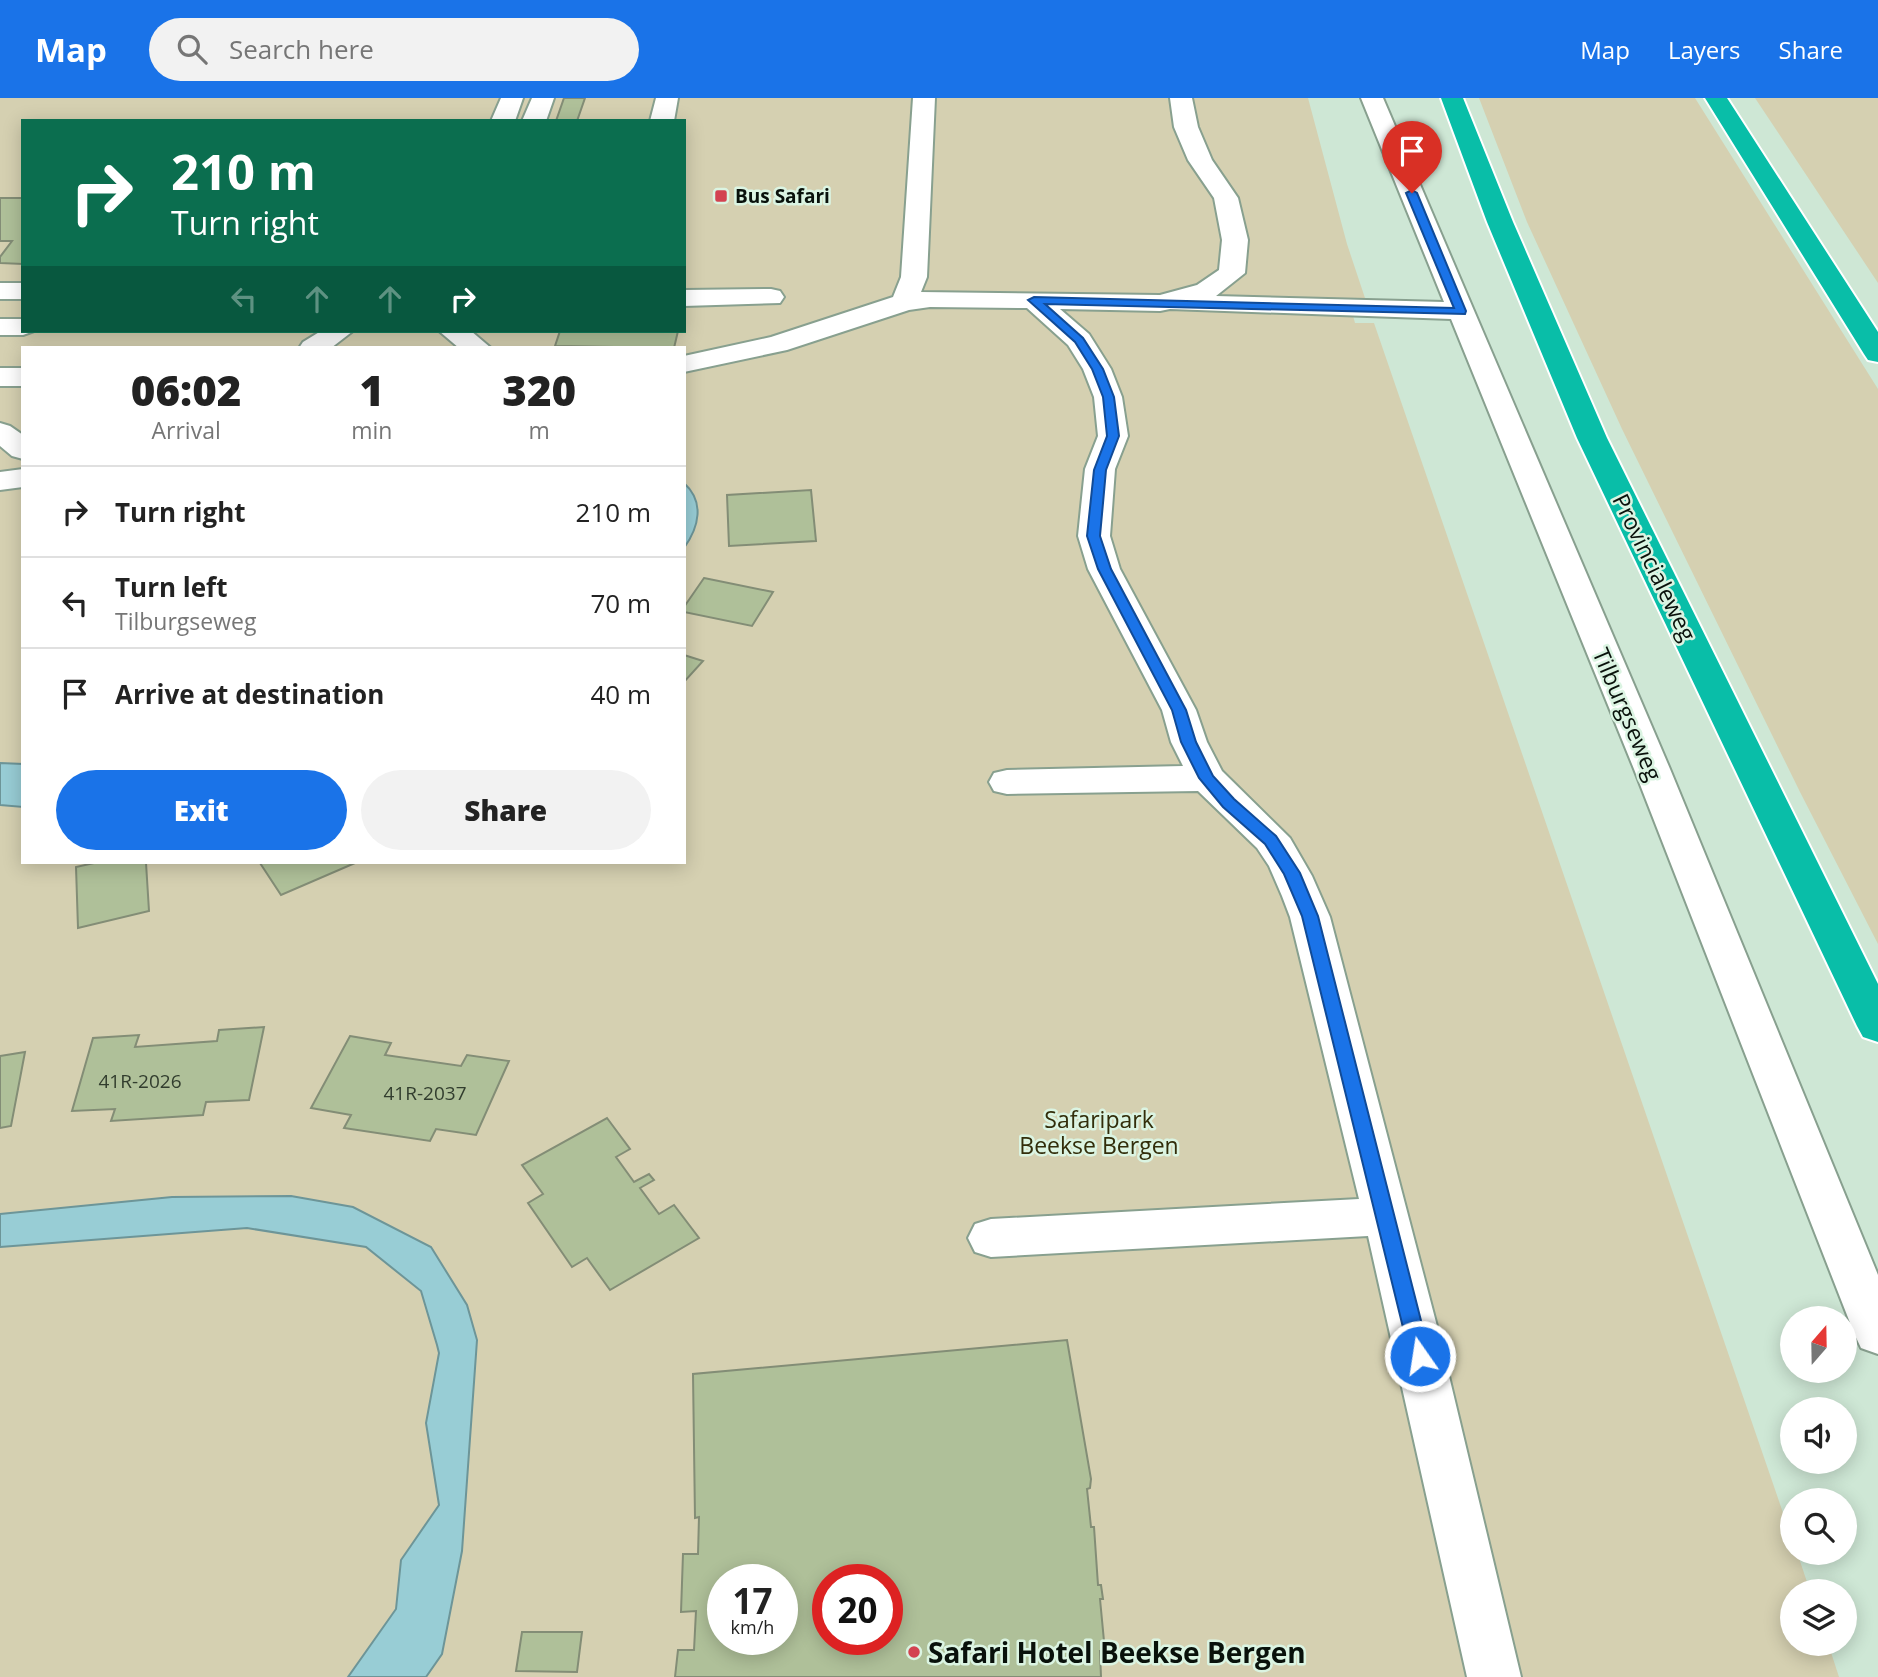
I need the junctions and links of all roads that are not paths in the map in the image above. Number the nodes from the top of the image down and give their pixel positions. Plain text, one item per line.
1 (512, 98) edge
2 (543, 98) edge
3 (667, 98) edge
4 (923, 98) edge
5 (1181, 98) edge
6 (1372, 98) edge
7 (1452, 98) edge
8 (1716, 98) edge
9 (504, 119) edge
10 (535, 119) edge
11 (662, 119) edge
12 (0, 291) edge
13 (21, 291) edge
14 (771, 296) dead end
15 (686, 298) edge
16 (1034, 300) junction
17 (904, 302) junction
18 (1160, 303) junction
19 (1461, 311) junction
20 (0, 327) edge
21 (21, 327) edge
22 (336, 333) edge
23 (450, 337) edge
24 (316, 346) edge
25 (472, 346) edge
26 (1878, 354) edge
27 (686, 364) edge
28 (0, 377) edge
29 (21, 377) edge
30 (0, 432) edge
31 (21, 448) edge
32 (21, 478) edge
33 (0, 481) edge
34 (1207, 778) junction
35 (1007, 782) dead end
36 (1878, 1026) edge
37 (1385, 1216) junction
38 (991, 1238) dead end
39 (1878, 1333) edge
40 (1494, 1677) edge

1 - 9 street
2 - 10 street
3 - 11 street
4 - 17 street
5 - 18 street
6 - 19 street, Tilburgseweg
7 - 36 highway, Provincialeweg
8 - 26 highway
12 - 13 street
14 - 15 street
16 - 17 street
16 - 18 street
16 - 34 street
17 - 27 street
18 - 19 street
19 - 39 street, Tilburgseweg
20 - 21 street
22 - 24 street
23 - 25 street
28 - 29 street
30 - 31 street
32 - 33 street
34 - 35 street
34 - 37 street
37 - 38 street
37 - 40 street

